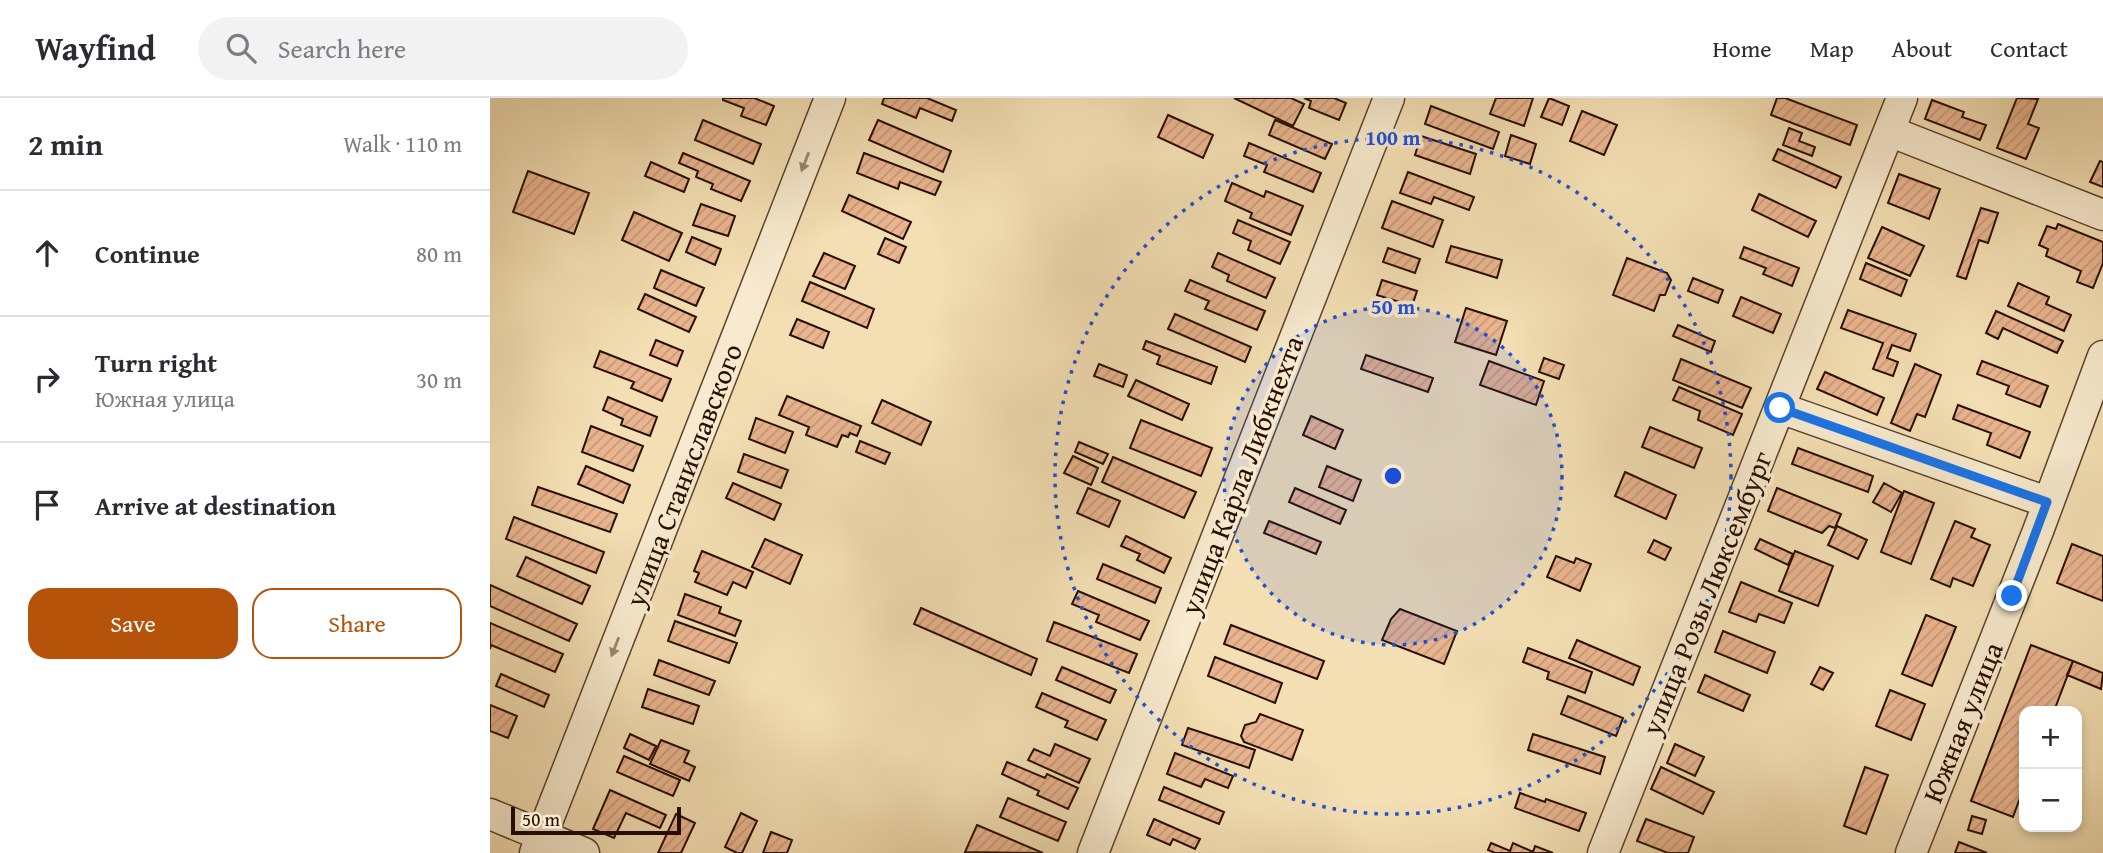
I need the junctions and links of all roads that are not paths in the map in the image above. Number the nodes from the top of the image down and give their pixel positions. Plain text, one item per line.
1 (830, 98) edge
2 (1389, 98) edge
3 (1902, 98) edge
4 (1889, 131) junction
5 (2103, 215) edge
6 (2103, 356) edge
7 (1780, 408) junction
8 (2047, 502) junction
9 (490, 814) edge
10 (539, 844) edge
11 (584, 853) edge
12 (1093, 853) edge
13 (1603, 853) edge
14 (1911, 853) edge

1 -> 10 street, улица Станиславского
2 - 12 street, улица Карла Либкнехта
3 - 4 street, улица Розы Люксембург
4 - 5 street
4 - 7 street, улица Розы Люксембург
6 - 8 street, Южная улица
7 - 8 street
7 - 13 street, улица Розы Люксембург
8 - 14 street, Южная улица
9 - 10 street
10 - 11 street

